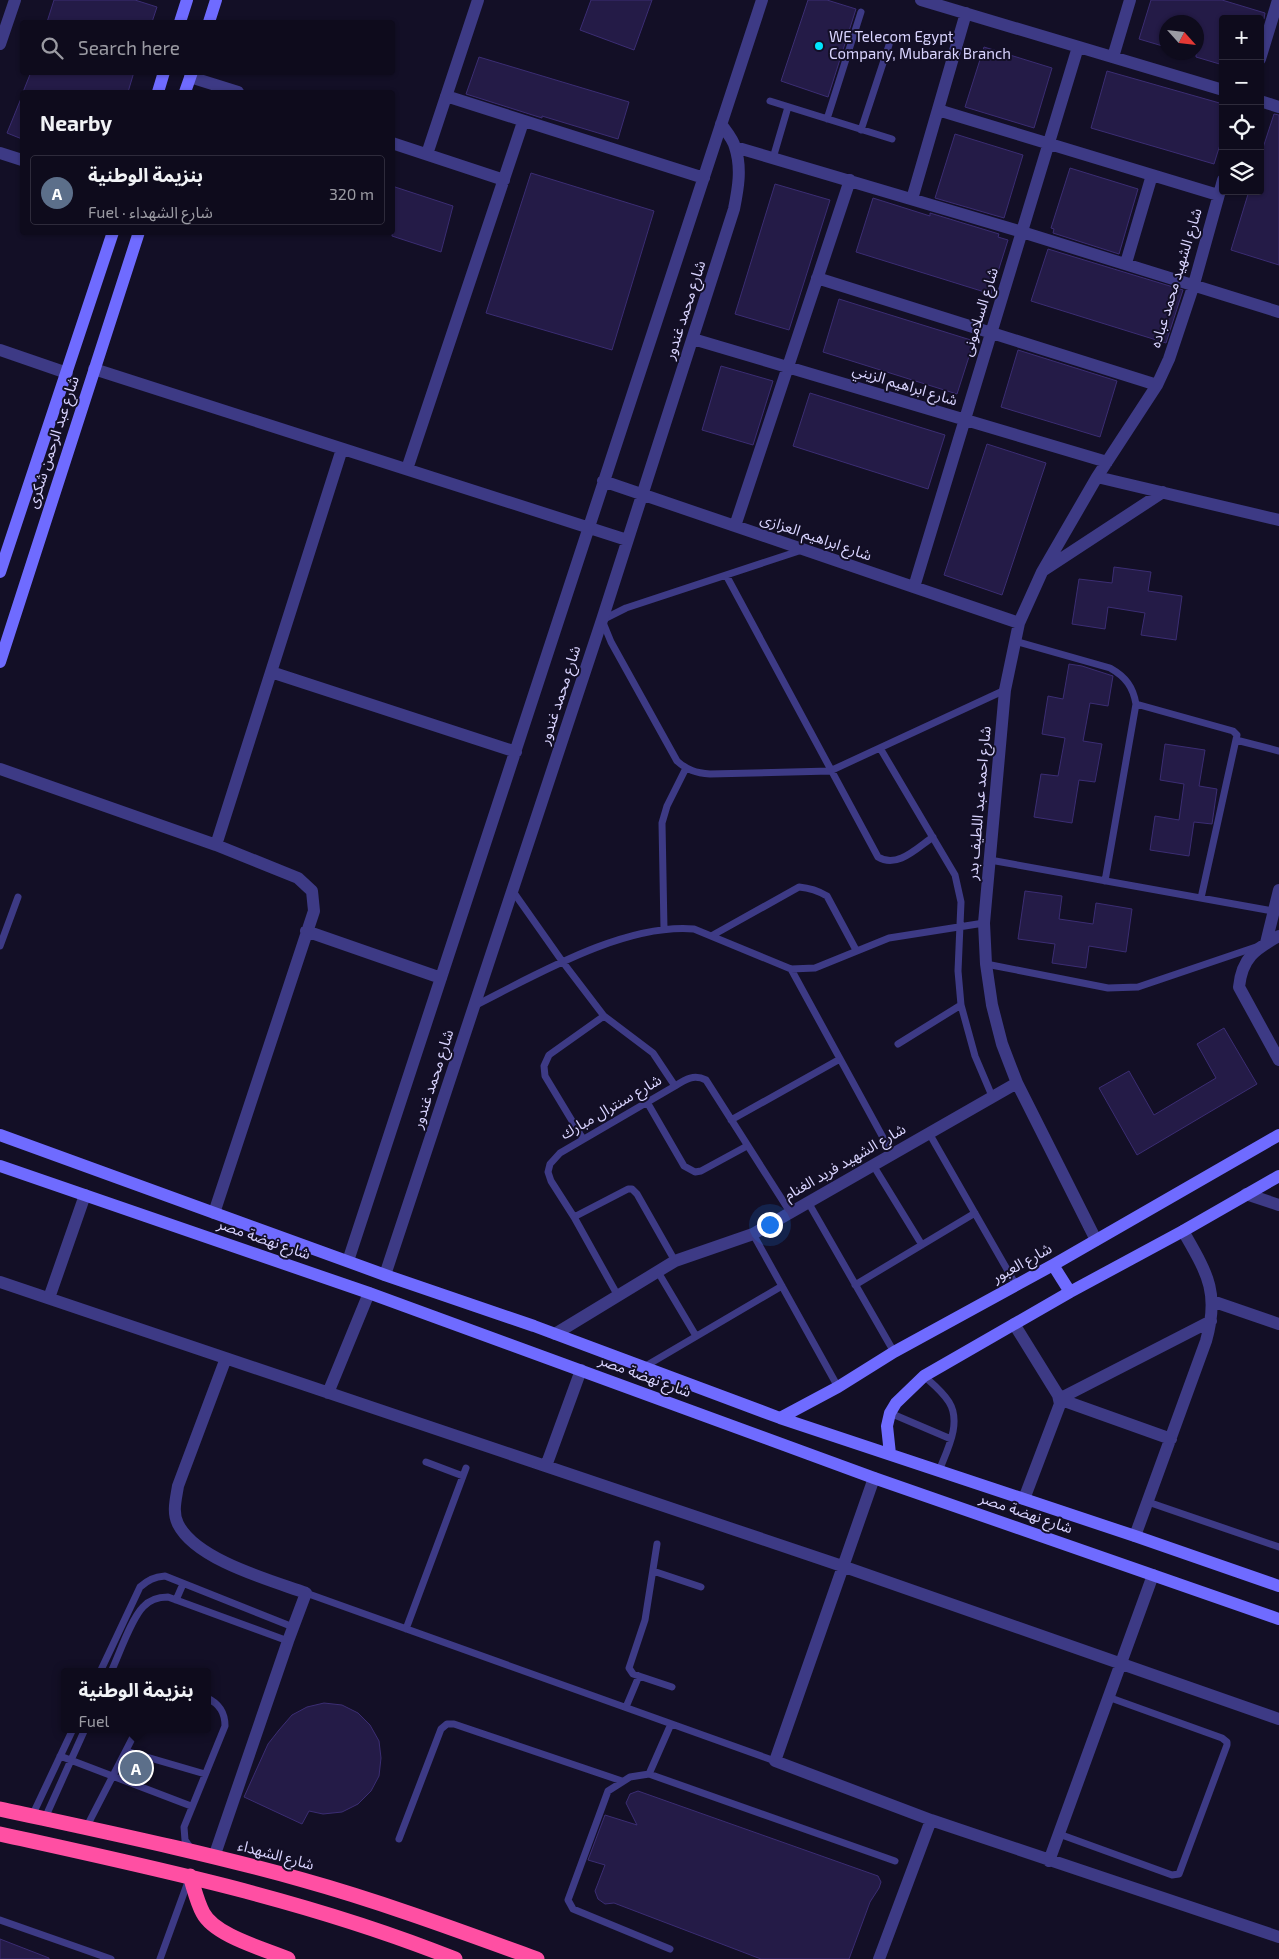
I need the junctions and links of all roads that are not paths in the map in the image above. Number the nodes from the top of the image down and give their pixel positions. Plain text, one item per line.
1 (15, 0) edge
2 (188, 0) edge
3 (216, 0) edge
4 (478, 0) edge
5 (762, 0) edge
6 (921, 0) edge
7 (1130, 0) edge
8 (1277, 5) edge
9 (861, 12) dead end
10 (966, 13) junction
11 (181, 20) edge
12 (209, 20) edge
13 (0, 44) edge
14 (889, 45) dead end
15 (1264, 46) edge
16 (1078, 47) junction
17 (1113, 57) junction
18 (163, 75) edge
19 (191, 75) edge
20 (1219, 89) edge
21 (159, 90) edge
22 (186, 90) edge
23 (232, 90) edge
24 (446, 96) junction
25 (770, 101) dead end
26 (1264, 102) edge
27 (788, 107) junction
28 (1279, 107) edge
29 (938, 110) junction
30 (827, 119) junction
31 (523, 122) junction
32 (721, 124) junction
33 (860, 130) junction
34 (892, 139) dead end
35 (1048, 143) junction
36 (395, 144) edge
37 (735, 147) junction
38 (0, 153) edge
39 (426, 154) junction
40 (773, 158) junction
41 (20, 159) edge
42 (1152, 175) junction
43 (704, 178) junction
44 (504, 180) junction
45 (850, 180) junction
46 (1219, 192) edge
47 (1218, 195) junction
48 (912, 199) junction
49 (1022, 232) junction
50 (112, 235) edge
51 (138, 235) edge
52 (1126, 263) junction
53 (817, 278) junction
54 (1194, 284) junction
55 (1279, 312) edge
56 (991, 332) junction
57 (693, 339) junction
58 (0, 350) edge
59 (788, 367) junction
60 (94, 369) junction
61 (67, 374) junction
62 (1158, 384) junction
63 (965, 420) junction
64 (342, 449) junction
65 (1107, 462) junction
66 (407, 469) junction
67 (1097, 477) junction
68 (603, 481) junction
69 (1163, 492) junction
70 (642, 494) junction
71 (1279, 520) edge
72 (735, 526) junction
73 (588, 527) junction
74 (627, 540) junction
75 (802, 550) junction
76 (0, 572) edge
77 (1042, 572) junction
78 (726, 575) junction
79 (914, 587) junction
80 (602, 620) junction
81 (1020, 623) junction
82 (1015, 641) junction
83 (1, 656) edge
84 (271, 672) junction
85 (1005, 690) junction
86 (1136, 704) junction
87 (1236, 740) junction
88 (880, 748) junction
89 (1279, 751) edge
90 (516, 752) junction
91 (686, 768) junction
92 (0, 769) edge
93 (830, 771) junction
94 (933, 837) junction
95 (216, 845) junction
96 (990, 860) junction
97 (1105, 881) junction
98 (512, 890) junction
99 (1279, 890) edge
100 (18, 897) dead end
101 (1201, 898) junction
102 (1273, 911) junction
103 (984, 923) junction
104 (959, 927) junction
105 (664, 930) junction
106 (306, 931) junction
107 (713, 935) junction
108 (1279, 936) edge
109 (1266, 943) junction
110 (0, 946) edge
111 (856, 950) junction
112 (562, 961) junction
113 (986, 964) junction
114 (791, 969) junction
115 (441, 978) junction
116 (961, 1005) junction
117 (474, 1006) junction
118 (604, 1016) junction
119 (898, 1044) dead end
120 (840, 1060) junction
121 (1279, 1060) edge
122 (1017, 1083) junction
123 (676, 1086) junction
124 (992, 1096) junction
125 (647, 1102) junction
126 (731, 1120) junction
127 (928, 1132) junction
128 (0, 1135) edge
129 (1279, 1135) edge
130 (583, 1139) junction
131 (747, 1146) junction
132 (892, 1154) junction
133 (873, 1165) junction
134 (0, 1166) edge
135 (1279, 1176) edge
136 (1246, 1194) junction
137 (85, 1195) junction
138 (808, 1202) junction
139 (1279, 1205) edge
140 (790, 1212) junction
141 (214, 1213) junction
142 (975, 1213) junction
143 (574, 1217) junction
144 (1183, 1231) junction
145 (753, 1234) junction
146 (1096, 1240) junction
147 (922, 1245) junction
148 (348, 1261) junction
149 (675, 1261) junction
150 (1053, 1265) junction
151 (658, 1272) junction
152 (385, 1275) junction
153 (0, 1282) edge
154 (855, 1285) junction
155 (1016, 1285) junction
156 (782, 1286) junction
157 (1070, 1292) junction
158 (369, 1293) junction
159 (618, 1296) junction
160 (49, 1298) junction
161 (1212, 1301) junction
162 (1212, 1321) junction
163 (1014, 1324) junction
164 (1279, 1324) edge
165 (555, 1334) junction
166 (696, 1336) junction
167 (894, 1352) junction
168 (226, 1358) junction
169 (643, 1368) junction
170 (580, 1370) junction
171 (924, 1376) junction
172 (838, 1387) junction
173 (328, 1393) junction
174 (1059, 1399) junction
175 (890, 1413) junction
176 (780, 1418) junction
177 (1171, 1438) junction
178 (951, 1440) junction
179 (890, 1454) junction
180 (426, 1462) dead end
181 (546, 1466) junction
182 (939, 1471) junction
183 (874, 1478) junction
184 (1024, 1499) junction
185 (1148, 1502) junction
186 (1135, 1536) junction
187 (657, 1544) dead end
188 (1279, 1547) edge
189 (842, 1566) junction
190 (653, 1571) junction
191 (1154, 1575) junction
192 (183, 1584) junction
193 (1279, 1586) edge
194 (701, 1587) dead end
195 (306, 1593) junction
196 (176, 1600) junction
197 (1279, 1619) edge
198 (293, 1627) junction
199 (406, 1629) junction
200 (288, 1641) junction
201 (1120, 1663) junction
202 (102, 1668) edge
203 (113, 1668) edge
204 (639, 1676) junction
205 (672, 1687) dead end
206 (1108, 1696) junction
207 (211, 1700) edge
208 (626, 1708) junction
209 (1279, 1719) edge
210 (672, 1724) junction
211 (71, 1733) edge
212 (83, 1733) edge
213 (135, 1733) edge
214 (126, 1751) junction
215 (60, 1756) junction
216 (71, 1760) junction
217 (775, 1761) junction
218 (205, 1774) junction
219 (649, 1774) junction
220 (113, 1776) junction
221 (622, 1781) junction
222 (191, 1806) junction
223 (0, 1808) edge
224 (38, 1817) junction
225 (931, 1820) junction
226 (86, 1828) junction
227 (0, 1834) edge
228 (1059, 1834) junction
229 (399, 1839) dead end
230 (194, 1852) junction
231 (214, 1857) junction
232 (895, 1861) dead end
233 (1050, 1861) junction
234 (190, 1876) junction
235 (0, 1920) edge
236 (1279, 1937) edge
237 (670, 1949) dead end
238 (435, 1954) edge
239 (111, 1959) edge
240 (160, 1959) edge
241 (288, 1959) edge
242 (455, 1959) edge
243 (537, 1959) edge
244 (879, 1959) edge

1 - 13 street
2 - 11 street
3 - 12 street
4 - 24 street
5 - 32 street, شارع محمد غندور
6 - 10 street
7 - 17 street
8 - 15 street
9 - 30 lane
10 - 16 street
10 - 29 street
14 - 33 lane
16 - 17 street
16 - 35 street, شارع السلامونى
17 - 20 street
18 - 21 street
19 - 22 street
19 - 23 street
24 - 31 street
24 - 39 street
25 - 27 lane
26 - 28 street
27 - 30 lane
27 - 40 lane
29 - 35 street
29 - 48 street
30 - 33 lane
31 - 43 street
31 - 44 street
32 - 37 street, شارع محمد غندور
32 - 43 street, شارع محمد غندور
33 - 34 lane
35 - 42 street
35 - 49 street, شارع السلامونى
36 - 39 street
37 - 40 street
37 - 57 street, شارع محمد غندور
38 - 41 street
39 - 44 street
40 - 45 street
42 - 47 street
42 - 52 street
43 - 68 street, شارع محمد غندور
44 - 66 street
45 - 48 street
45 - 53 street
46 - 47 street, شارع الشهيد محمد عباده
47 - 54 street, شارع الشهيد محمد عباده
48 - 49 street
49 - 52 street
49 - 56 street, شارع السلامونى
50 - 61 street, شارع عبد الرحمن شكرى
51 - 60 street, شارع عبد الرحمن شكرى
52 - 54 street
53 - 56 street
53 - 59 street
54 - 55 street
54 - 62 street, شارع الشهيد محمد عباده
56 - 62 street
56 - 63 street, شارع السلامونى
57 - 59 street, شارع ابراهيم الزيني
57 - 70 street, شارع محمد غندور
58 - 61 street
59 - 63 street, شارع ابراهيم الزيني
59 - 72 street
60 - 64 street
60 - 83 street, شارع عبد الرحمن شكرى
61 - 76 street, شارع عبد الرحمن شكرى
62 - 65 street, شارع احمد عبد اللطيف بدر
63 - 65 street, شارع ابراهيم الزيني
63 - 79 street, شارع السلامونى
64 - 66 street
64 - 84 street
65 - 67 street, شارع احمد عبد اللطيف بدر
66 - 73 street
67 - 69 street
67 - 77 street, شارع احمد عبد اللطيف بدر
68 - 70 street, شارع ابراهيم العزازى
68 - 73 street, شارع محمد غندور
69 - 71 street
69 - 77 street
70 - 72 street, شارع ابراهيم العزازى
70 - 74 street, شارع محمد غندور
72 - 75 street, شارع ابراهيم العزازى
73 - 74 street
73 - 90 street, شارع محمد غندور
74 - 80 street, شارع محمد غندور
75 - 78 lane
75 - 79 street, شارع ابراهيم العزازى
77 - 81 street, شارع احمد عبد اللطيف بدر
78 - 80 lane
78 - 93 lane
79 - 81 street, شارع ابراهيم العزازى
80 - 91 lane
80 - 98 street, شارع محمد غندور
81 - 82 street, شارع احمد عبد اللطيف بدر
82 - 85 street, شارع احمد عبد اللطيف بدر
82 - 86 lane
84 - 90 street
84 - 95 street
85 - 88 lane
85 - 96 street, شارع احمد عبد اللطيف بدر
86 - 87 lane
86 - 97 lane
87 - 89 lane
87 - 101 lane
88 - 93 lane
88 - 94 lane
90 - 115 street, شارع محمد غندور
91 - 93 lane
91 - 105 lane
92 - 95 street
93 - 94 lane
94 - 104 lane
95 - 106 street
96 - 97 lane
96 - 103 street, شارع احمد عبد اللطيف بدر
97 - 101 lane
98 - 112 lane, شارع سنترال مبارك
98 - 117 street, شارع محمد غندور
99 - 102 street
100 - 110 lane
101 - 102 lane
102 - 109 street
103 - 104 lane
103 - 113 street, شارع احمد عبد اللطيف بدر
104 - 111 lane
104 - 116 lane
105 - 107 lane
105 - 112 lane
106 - 115 street
106 - 141 street
107 - 111 lane
107 - 114 lane
108 - 109 street
109 - 113 lane
109 - 121 street
111 - 114 lane
112 - 117 lane
112 - 118 lane, شارع سنترال مبارك
113 - 122 street, شارع احمد عبد اللطيف بدر
114 - 120 lane
115 - 148 street, شارع محمد غندور
116 - 119 lane
116 - 124 lane
117 - 152 street, شارع محمد غندور
118 - 123 lane, شارع سنترال مبارك
118 - 130 lane
120 - 126 lane
120 - 132 lane
122 - 124 street, شارع الشهيد فريد الغنام
122 - 146 street, شارع احمد عبد اللطيف بدر
123 - 125 lane, شارع سنترال مبارك
123 - 126 lane
124 - 127 street, شارع الشهيد فريد الغنام
125 - 130 lane, شارع سنترال مبارك
125 - 131 lane
126 - 131 lane
127 - 132 street, شارع الشهيد فريد الغنام
127 - 142 lane
128 - 141 street, شارع نهضة مصر
129 - 146 street, شارع العبور
130 - 143 lane, شارع سنترال مبارك
131 - 140 lane
132 - 133 street, شارع الشهيد فريد الغنام
133 - 138 street, شارع الشهيد فريد الغنام
133 - 147 lane
134 - 137 street, شارع نهضة مصر
135 - 136 street
136 - 139 street
136 - 144 street
137 - 158 street, شارع نهضة مصر
137 - 160 street
138 - 140 street, شارع الشهيد فريد الغنام
138 - 154 lane
140 - 145 street, شارع الشهيد فريد الغنام
141 - 148 street, شارع نهضة مصر
142 - 147 lane
142 - 155 lane
143 - 149 lane
143 - 159 lane, شارع سنترال مبارك
144 - 157 street
144 - 161 street
145 - 149 street, شارع الشهيد فريد الغنام
145 - 156 lane
146 - 150 street, شارع العبور
147 - 154 lane
148 - 152 street, شارع نهضة مصر
149 - 151 street, شارع الشهيد فريد الغنام
150 - 155 street, شارع العبور
150 - 157 street
151 - 159 street, شارع الشهيد فريد الغنام
151 - 166 lane
152 - 165 street, شارع نهضة مصر
153 - 160 street
154 - 167 lane
155 - 167 street, شارع العبور
156 - 166 lane
156 - 172 lane
157 - 163 street
158 - 170 street, شارع نهضة مصر
158 - 173 street
159 - 165 street, شارع الشهيد فريد الغنام
160 - 168 street
161 - 162 street
161 - 164 street
162 - 174 street
162 - 177 street
163 - 171 street
163 - 174 street
165 - 169 street, شارع نهضة مصر
166 - 169 lane
167 - 172 street, شارع العبور
168 - 173 street
168 - 195 street
169 - 176 street, شارع نهضة مصر
170 - 181 street
170 - 183 street, شارع نهضة مصر
171 - 175 street
171 - 178 lane
172 - 176 street, شارع العبور
173 - 181 street
174 - 177 street
174 - 184 street
175 - 178 lane
175 - 179 street
176 - 179 street, شارع نهضة مصر
177 - 185 street
178 - 182 lane
179 - 182 street, شارع نهضة مصر
180 - 199 lane
181 - 189 street
182 - 184 street, شارع نهضة مصر
183 - 189 street
183 - 191 street, شارع نهضة مصر
184 - 186 street, شارع نهضة مصر
185 - 186 street
185 - 188 lane
186 - 193 street, شارع نهضة مصر
187 - 190 lane
189 - 201 street
189 - 217 street
190 - 194 lane
190 - 204 lane
191 - 197 street, شارع نهضة مصر
191 - 201 street
192 - 196 lane
192 - 198 lane
192 - 202 lane
195 - 198 street
195 - 199 lane
196 - 200 lane
196 - 203 lane
198 - 200 street
199 - 208 lane
200 - 231 street
201 - 206 street
201 - 209 street
204 - 205 lane
204 - 208 lane
206 - 228 street
206 - 228 lane
207 - 218 lane
208 - 210 lane
210 - 217 lane
210 - 219 lane
211 - 215 lane
212 - 216 lane
213 - 214 lane
214 - 218 lane
214 - 220 lane
215 - 216 lane
215 - 224 lane
216 - 220 lane
216 - 224 lane
217 - 225 street
218 - 222 lane
219 - 221 lane
219 - 232 lane
220 - 222 lane
220 - 226 lane
221 - 229 lane
221 - 237 lane
222 - 230 lane
223 - 224 highway, شارع الشهداء
224 - 226 highway, شارع الشهداء
225 - 233 street
225 - 244 street
226 - 230 highway, شارع الشهداء
227 - 234 highway
228 - 233 street
230 - 231 highway, شارع الشهداء
231 - 243 highway, شارع الشهداء
233 - 236 street
234 - 238 highway
234 - 240 lane
234 - 241 highway
235 - 239 lane
238 - 242 highway

